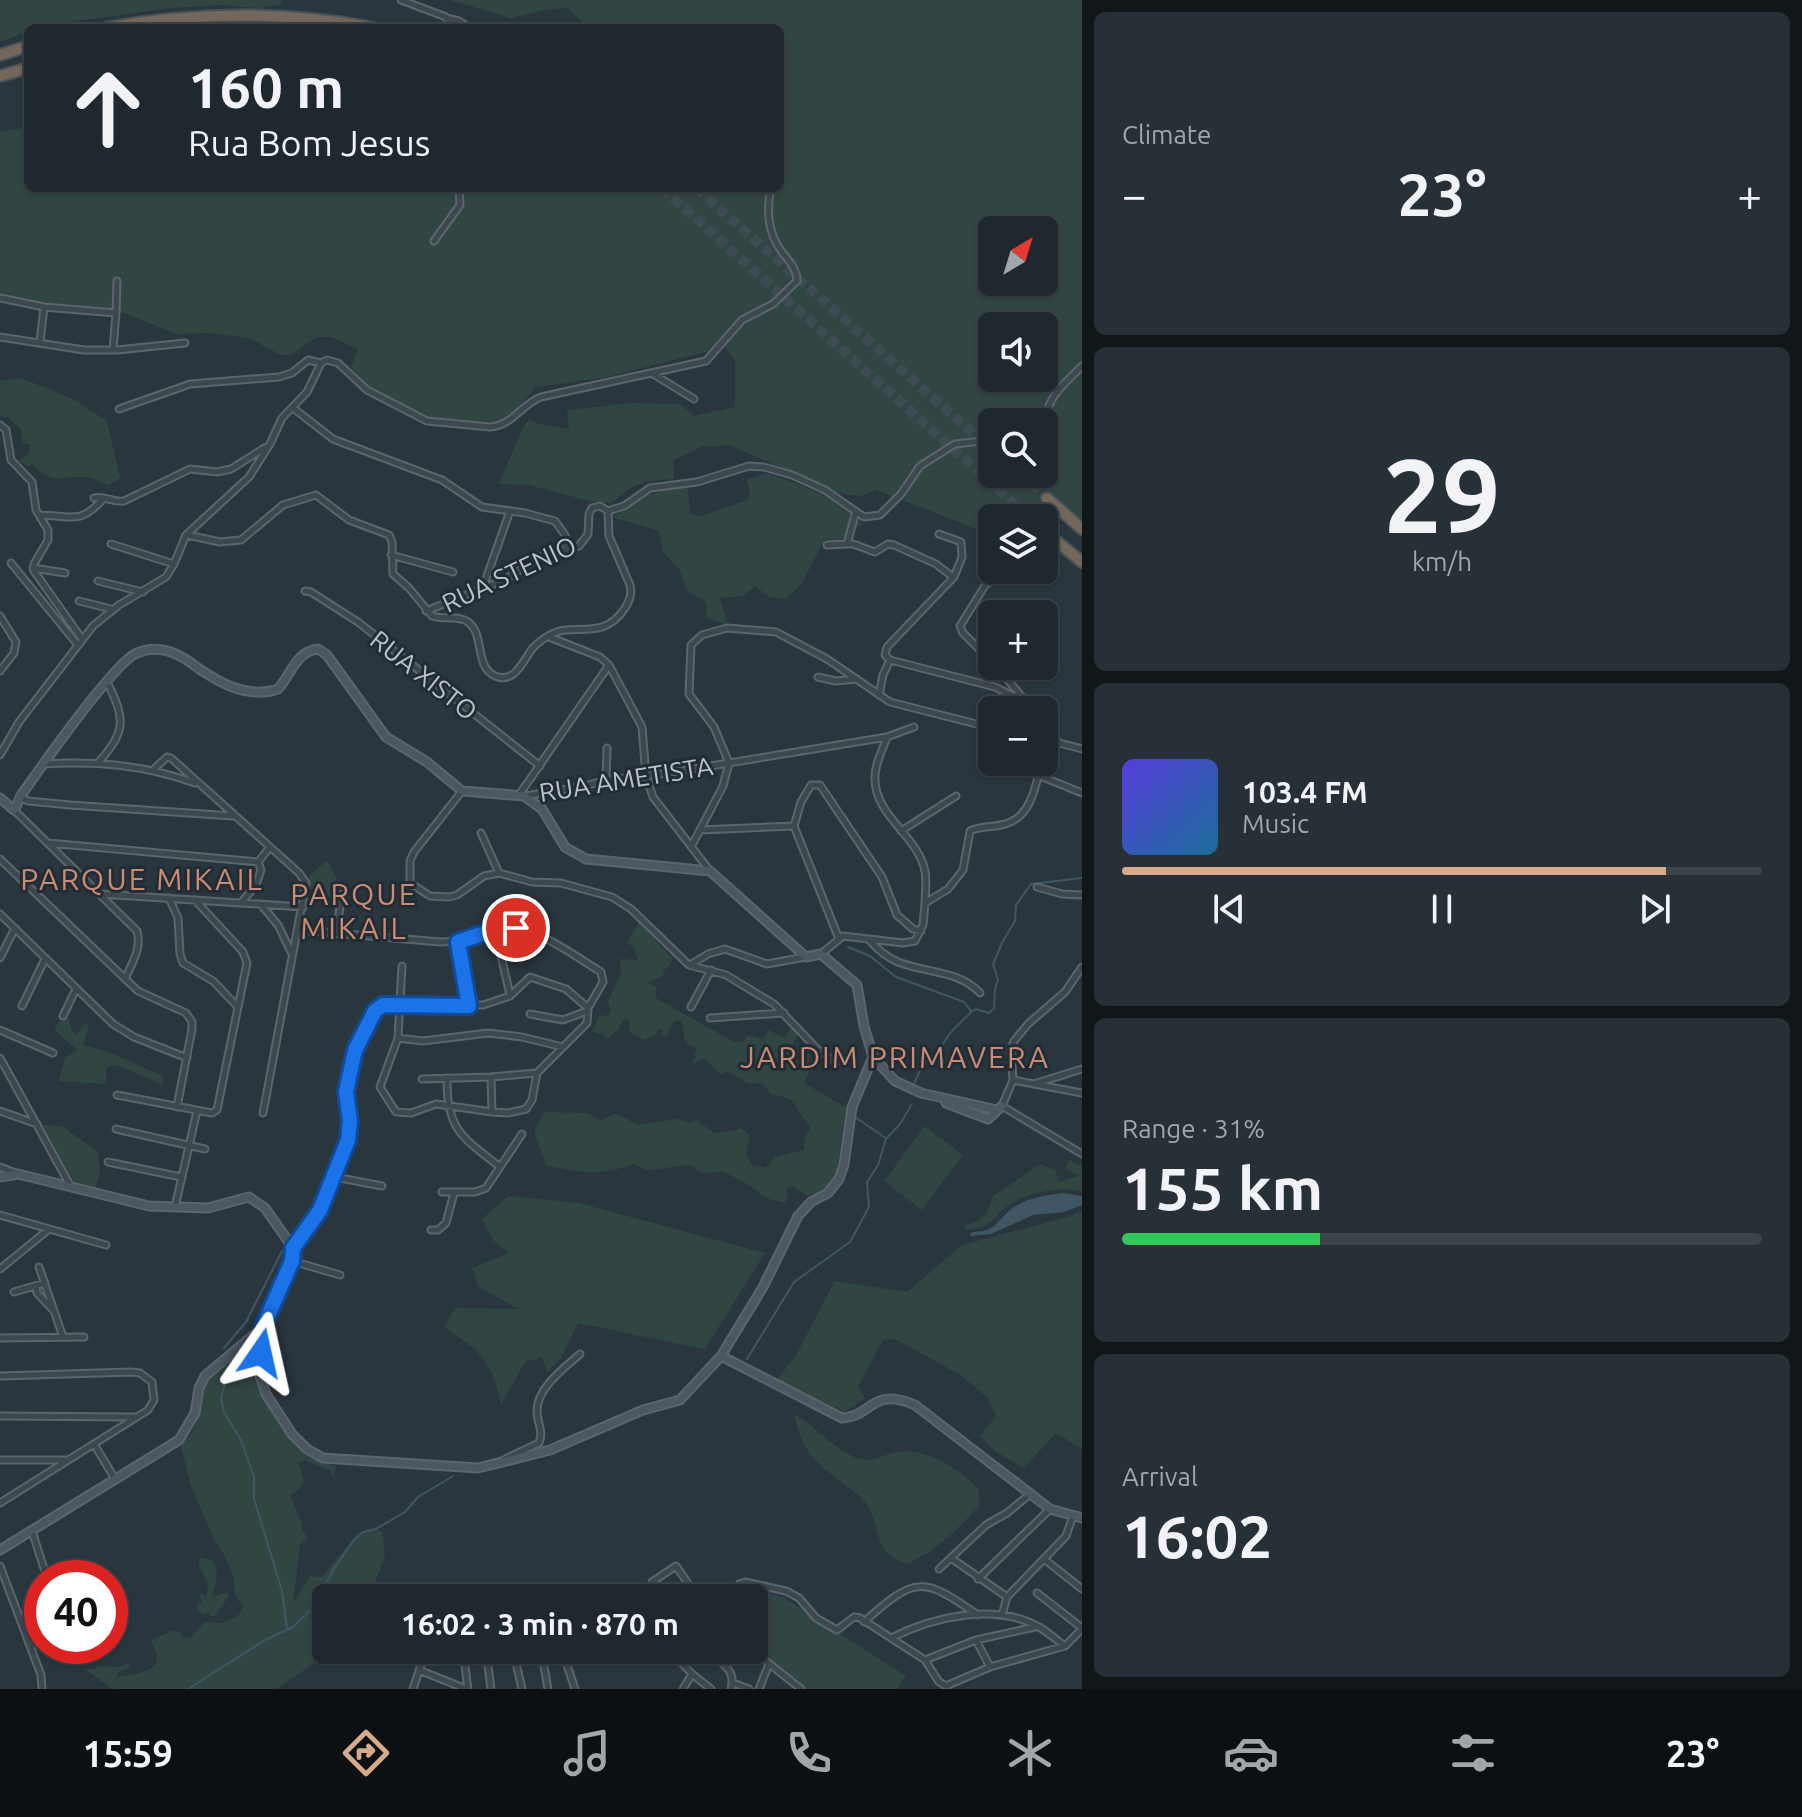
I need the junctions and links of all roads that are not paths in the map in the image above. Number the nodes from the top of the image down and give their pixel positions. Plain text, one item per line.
1 (401, 0) edge
2 (446, 17) junction
3 (131, 24) edge
4 (342, 24) edge
5 (449, 24) edge
6 (463, 24) edge
7 (24, 47) edge
8 (0, 55) edge
9 (24, 69) edge
10 (0, 76) edge
11 (459, 192) edge
12 (770, 192) edge
13 (434, 241) dead end
14 (117, 281) dead end
15 (0, 298) edge
16 (44, 307) junction
17 (116, 313) junction
18 (0, 337) edge
19 (40, 342) junction
20 (185, 343) dead end
21 (113, 350) junction
22 (321, 363) junction
23 (1082, 366) edge
24 (653, 374) junction
25 (694, 399) dead end
26 (293, 408) junction
27 (1047, 408) edge
28 (119, 409) dead end
29 (0, 425) edge
30 (978, 442) edge
31 (270, 444) junction
32 (94, 498) dead end
33 (104, 498) junction
34 (1047, 498) tunnel mouth
35 (510, 511) junction
36 (608, 511) junction
37 (856, 511) junction
38 (39, 515) junction
39 (1082, 529) edge
40 (939, 534) dead end
41 (186, 535) junction
42 (1058, 543) edge
43 (111, 544) dead end
44 (847, 544) junction
45 (827, 545) dead end
46 (566, 550) junction
47 (391, 555) junction
48 (1082, 562) edge
49 (11, 563) dead end
50 (174, 564) junction
51 (33, 568) junction
52 (453, 572) dead end
53 (65, 573) dead end
54 (953, 577) junction
55 (98, 581) dead end
56 (986, 584) edge
57 (482, 590) junction
58 (305, 591) dead end
59 (143, 592) junction
60 (79, 601) dead end
61 (112, 609) junction
62 (426, 611) junction
63 (0, 616) edge
64 (548, 637) junction
65 (80, 642) junction
66 (978, 648) edge
67 (890, 660) junction
68 (609, 665) junction
69 (0, 671) edge
70 (818, 677) dead end
71 (858, 679) junction
72 (1001, 680) edge
73 (1009, 680) edge
74 (107, 682) junction
75 (995, 687) junction
76 (879, 695) junction
77 (1013, 696) edge
78 (1022, 696) edge
79 (978, 725) edge
80 (914, 727) dead end
81 (887, 737) junction
82 (1058, 742) edge
83 (2, 744) edge
84 (1060, 744) joint
85 (607, 748) dead end
86 (1082, 749) edge
87 (0, 755) edge
88 (729, 763) junction
89 (43, 764) junction
90 (98, 764) junction
91 (540, 766) junction
92 (154, 769) junction
93 (646, 776) junction
94 (1038, 776) edge
95 (1040, 776) edge
96 (606, 780) junction
97 (199, 784) junction
98 (462, 791) junction
99 (1082, 793) edge
100 (522, 796) junction
101 (956, 796) dead end
102 (19, 798) junction
103 (5, 803) edge
104 (234, 816) junction
105 (794, 826) junction
106 (700, 830) junction
107 (901, 831) junction
108 (481, 833) dead end
109 (47, 843) junction
110 (69, 846) junction
111 (270, 847) junction
112 (692, 848) junction
113 (63, 858) junction
114 (0, 859) edge
115 (258, 862) junction
116 (695, 870) junction
117 (710, 871) junction
118 (499, 873) junction
119 (1037, 887) dead end
120 (99, 894) junction
121 (342, 894) dead end
122 (120, 895) junction
123 (1082, 895) edge
124 (169, 898) junction
125 (195, 900) junction
126 (241, 903) junction
127 (925, 903) junction
128 (262, 906) junction
129 (303, 907) junction
130 (116, 911) junction
131 (0, 914) edge
132 (15, 928) junction
133 (297, 930) junction
134 (495, 930) junction
135 (921, 931) junction
136 (336, 934) junction
137 (868, 938) junction
138 (839, 939) junction
139 (458, 942) junction
140 (821, 954) junction
141 (292, 955) junction
142 (806, 957) junction
143 (0, 958) edge
144 (45, 959) junction
145 (689, 965) junction
146 (402, 966) dead end
147 (1082, 967) edge
148 (711, 970) junction
149 (125, 979) junction
150 (76, 989) junction
151 (980, 993) dead end
152 (510, 996) junction
153 (400, 1005) junction
154 (22, 1006) dead end
155 (469, 1006) junction
156 (691, 1007) dead end
157 (238, 1008) junction
158 (587, 1009) junction
159 (785, 1013) junction
160 (530, 1014) dead end
161 (63, 1016) dead end
162 (710, 1018) dead end
163 (1, 1032) edge
164 (398, 1038) junction
165 (563, 1047) junction
166 (53, 1053) dead end
167 (873, 1057) junction
168 (0, 1058) edge
169 (187, 1058) junction
170 (837, 1062) dead end
171 (3, 1068) edge
172 (1082, 1069) edge
173 (537, 1073) junction
174 (1066, 1074) junction
175 (491, 1077) junction
176 (447, 1078) junction
177 (422, 1079) dead end
178 (1013, 1080) junction
179 (1035, 1083) junction
180 (1069, 1090) junction
181 (1082, 1093) edge
182 (117, 1095) dead end
183 (448, 1105) junction
184 (177, 1107) junction
185 (999, 1108) junction
186 (30, 1109) junction
187 (0, 1111) edge
188 (197, 1111) junction
189 (492, 1112) junction
190 (263, 1113) dead end
191 (16, 1117) junction
192 (38, 1125) junction
193 (116, 1129) dead end
194 (522, 1134) dead end
195 (189, 1145) junction
196 (205, 1149) dead end
197 (1082, 1154) edge
198 (108, 1162) dead end
199 (61, 1166) junction
200 (499, 1166) junction
201 (0, 1167) edge
202 (18, 1174) junction
203 (0, 1177) edge
204 (181, 1177) junction
205 (335, 1177) junction
206 (48, 1181) junction
207 (382, 1186) dead end
208 (72, 1188) junction
209 (442, 1192) dead end
210 (454, 1193) junction
211 (175, 1208) junction
212 (0, 1215) edge
213 (48, 1229) junction
214 (431, 1230) dead end
215 (106, 1245) dead end
216 (293, 1248) junction
217 (292, 1261) junction
218 (39, 1267) dead end
219 (0, 1269) edge
220 (340, 1275) dead end
221 (45, 1283) junction
222 (36, 1286) junction
223 (14, 1292) dead end
224 (55, 1312) junction
225 (263, 1327) junction
226 (63, 1337) junction
227 (84, 1337) dead end
228 (0, 1338) edge
229 (580, 1354) dead end
230 (721, 1356) junction
231 (0, 1376) edge
232 (0, 1416) edge
233 (113, 1416) junction
234 (136, 1417) junction
235 (118, 1429) junction
236 (94, 1444) junction
237 (38, 1459) junction
238 (0, 1460) edge
239 (67, 1460) junction
240 (489, 1465) junction
241 (46, 1472) junction
242 (116, 1480) junction
243 (1030, 1494) junction
244 (0, 1503) edge
245 (1050, 1509) junction
246 (1073, 1516) junction
247 (1082, 1518) edge
248 (32, 1531) junction
249 (0, 1550) edge
250 (951, 1558) junction
251 (1044, 1559) junction
252 (43, 1560) edge
253 (0, 1566) edge
254 (939, 1569) dead end
255 (978, 1579) junction
256 (653, 1584) edge
257 (688, 1584) edge
258 (768, 1587) edge
259 (1082, 1589) edge
260 (1037, 1593) dead end
261 (1007, 1597) junction
262 (1002, 1615) junction
263 (979, 1616) junction
264 (862, 1620) junction
265 (1038, 1627) junction
266 (1082, 1628) edge
267 (24, 1629) edge
268 (891, 1639) junction
269 (976, 1640) junction
270 (1065, 1646) junction
271 (925, 1660) junction
272 (35, 1664) edge
273 (421, 1664) edge
274 (464, 1664) edge
275 (488, 1664) edge
276 (516, 1664) edge
277 (544, 1664) edge
278 (567, 1664) edge
279 (682, 1664) edge
280 (724, 1664) edge
281 (769, 1664) joint
282 (990, 1667) junction
283 (419, 1670) junction
284 (692, 1674) junction
285 (732, 1686) edge
286 (790, 1686) edge
287 (949, 1687) edge
288 (42, 1689) edge
289 (413, 1689) edge
290 (467, 1689) edge
291 (491, 1689) edge
292 (522, 1689) edge
293 (548, 1689) edge
294 (575, 1689) edge
295 (683, 1689) edge
296 (711, 1689) edge
297 (749, 1689) edge
298 (759, 1689) edge
299 (801, 1689) edge

1 - 2 street
2 - 5 street
2 - 6 street
3 - 4 highway
7 - 8 highway
9 - 10 highway
11 - 13 street
12 - 24 street
14 - 17 street
15 - 16 street
16 - 17 street
16 - 19 street
17 - 21 street
18 - 19 street
19 - 21 street
20 - 21 street
22 - 24 street
22 - 26 street
22 - 28 street
23 - 27 street
24 - 25 street
26 - 31 street
26 - 35 street
29 - 38 street
30 - 37 street
31 - 33 street
31 - 41 street
32 - 33 street
33 - 38 street
34 - 39 highway
35 - 46 street
35 - 57 street
36 - 37 street, RUA STENIO
36 - 46 street, RUA STENIO
36 - 64 street
37 - 44 street
38 - 51 street
40 - 54 street
41 - 47 street
41 - 50 street
42 - 48 highway
43 - 50 street
44 - 45 street
44 - 54 street
46 - 57 street, RUA STENIO
47 - 52 street
47 - 62 street
49 - 65 street
50 - 59 street
51 - 53 street
51 - 65 street
54 - 67 street
55 - 59 street
56 - 66 street
57 - 62 street, RUA STENIO
58 - 91 street, RUA XISTO
59 - 61 street
60 - 61 street
61 - 65 street
62 - 64 street
63 - 69 street
64 - 68 street
65 - 83 street
67 - 75 street
67 - 76 street
68 - 91 street
68 - 93 street
70 - 71 street
71 - 76 street
71 - 88 street
72 - 75 street
73 - 78 street
74 - 89 street
74 - 90 street
74 - 98 street
75 - 77 street
76 - 79 street
80 - 81 street, RUA AMETISTA
81 - 88 street, RUA AMETISTA
81 - 107 street
82 - 84 street
83 - 87 street
84 - 86 street
85 - 96 street
88 - 93 street, RUA AMETISTA
88 - 106 street
89 - 90 street
89 - 102 street
90 - 92 street
91 - 100 street
92 - 97 street
92 - 97 street
93 - 96 street, RUA AMETISTA
93 - 112 street
94 - 127 street
95 - 99 street
96 - 100 street, RUA AMETISTA
97 - 104 street
98 - 100 street
98 - 118 street
100 - 116 street
101 - 107 street
102 - 103 street
102 - 104 street
103 - 109 street
104 - 111 street
105 - 106 street
105 - 135 street
105 - 138 street
106 - 112 street
107 - 127 street
108 - 118 street
109 - 110 street
109 - 113 street
110 - 113 street
110 - 115 street
111 - 115 street
111 - 129 street
112 - 116 street
112 - 117 street
113 - 120 street
114 - 149 street
115 - 126 street
116 - 117 street
117 - 142 street
118 - 145 street
119 - 123 street
120 - 122 street
120 - 130 street
121 - 136 street
122 - 124 street
122 - 130 street
124 - 125 street
124 - 157 street
125 - 126 street
125 - 157 street
126 - 128 street
127 - 135 street
128 - 129 street
128 - 141 street
129 - 133 street
130 - 149 street
131 - 132 street
132 - 143 street
132 - 144 street
133 - 136 street
133 - 141 street
134 - 139 street
134 - 152 street
134 - 158 street
135 - 137 street
136 - 139 street
137 - 138 street
137 - 151 street
138 - 140 street
139 - 155 street
140 - 142 street
140 - 167 street
141 - 190 street
142 - 145 street
144 - 150 street
144 - 154 street
145 - 148 street
146 - 153 street
147 - 178 street
148 - 156 street
148 - 159 street
149 - 169 street
150 - 161 street
150 - 169 street
152 - 155 street
152 - 158 street
153 - 155 street
153 - 164 street
153 - 205 street
157 - 188 street
158 - 160 street
158 - 165 street
159 - 162 street
159 - 170 street
163 - 166 street
164 - 165 street
164 - 183 street
165 - 173 street
167 - 185 street
167 - 230 street
168 - 171 street
169 - 184 street
171 - 186 street
172 - 174 street
173 - 175 street
173 - 189 street
174 - 179 street
174 - 180 street
175 - 176 street
175 - 189 street
176 - 177 street
176 - 183 street
178 - 179 street
178 - 185 street
179 - 180 street
180 - 181 street
182 - 184 street
183 - 189 street
183 - 200 street
184 - 188 street
185 - 197 street
186 - 191 street
186 - 192 street
187 - 191 street
188 - 195 street
191 - 192 street
192 - 199 street
193 - 195 street
194 - 200 street
195 - 196 street
195 - 204 street
198 - 204 street
199 - 206 street
199 - 208 street
200 - 210 street
201 - 202 street
202 - 203 street
202 - 206 street
204 - 211 street
205 - 207 street
205 - 216 street
206 - 208 street
208 - 211 street
209 - 210 street
210 - 214 street
211 - 216 street
212 - 213 street
213 - 215 street
213 - 219 street
216 - 217 street
217 - 220 street
217 - 225 street
218 - 221 street
221 - 222 street
221 - 224 street
222 - 223 street
222 - 224 street
224 - 226 street
225 - 240 street
225 - 242 street
226 - 227 street
226 - 228 street
229 - 240 street
230 - 240 street
230 - 243 street
231 - 234 street
232 - 233 street
233 - 234 street
233 - 235 street
234 - 235 street
235 - 236 street
236 - 239 street
236 - 242 street
237 - 238 street
237 - 239 street
237 - 241 street
239 - 241 street
241 - 244 street
242 - 248 street
243 - 245 street
243 - 250 street
245 - 246 street
245 - 255 street
246 - 247 street
246 - 251 street
248 - 249 street
248 - 252 street
250 - 254 street
250 - 255 street
251 - 259 street
251 - 261 street
253 - 267 street
255 - 261 street
256 - 257 street
258 - 264 street
260 - 266 street
261 - 262 street
262 - 263 street
262 - 265 street
263 - 264 street
263 - 268 street
264 - 268 street
265 - 269 street
265 - 270 street
266 - 270 street
268 - 271 street
269 - 271 street
269 - 282 street
270 - 282 street
271 - 287 street
272 - 288 street
273 - 283 street
274 - 290 street
275 - 291 street
276 - 292 street
277 - 293 street
278 - 294 street
279 - 284 street
280 - 285 street
281 - 286 street
281 - 298 street
282 - 287 street
283 - 289 street
283 - 290 street
284 - 295 street
284 - 296 street
285 - 297 street
286 - 299 street

